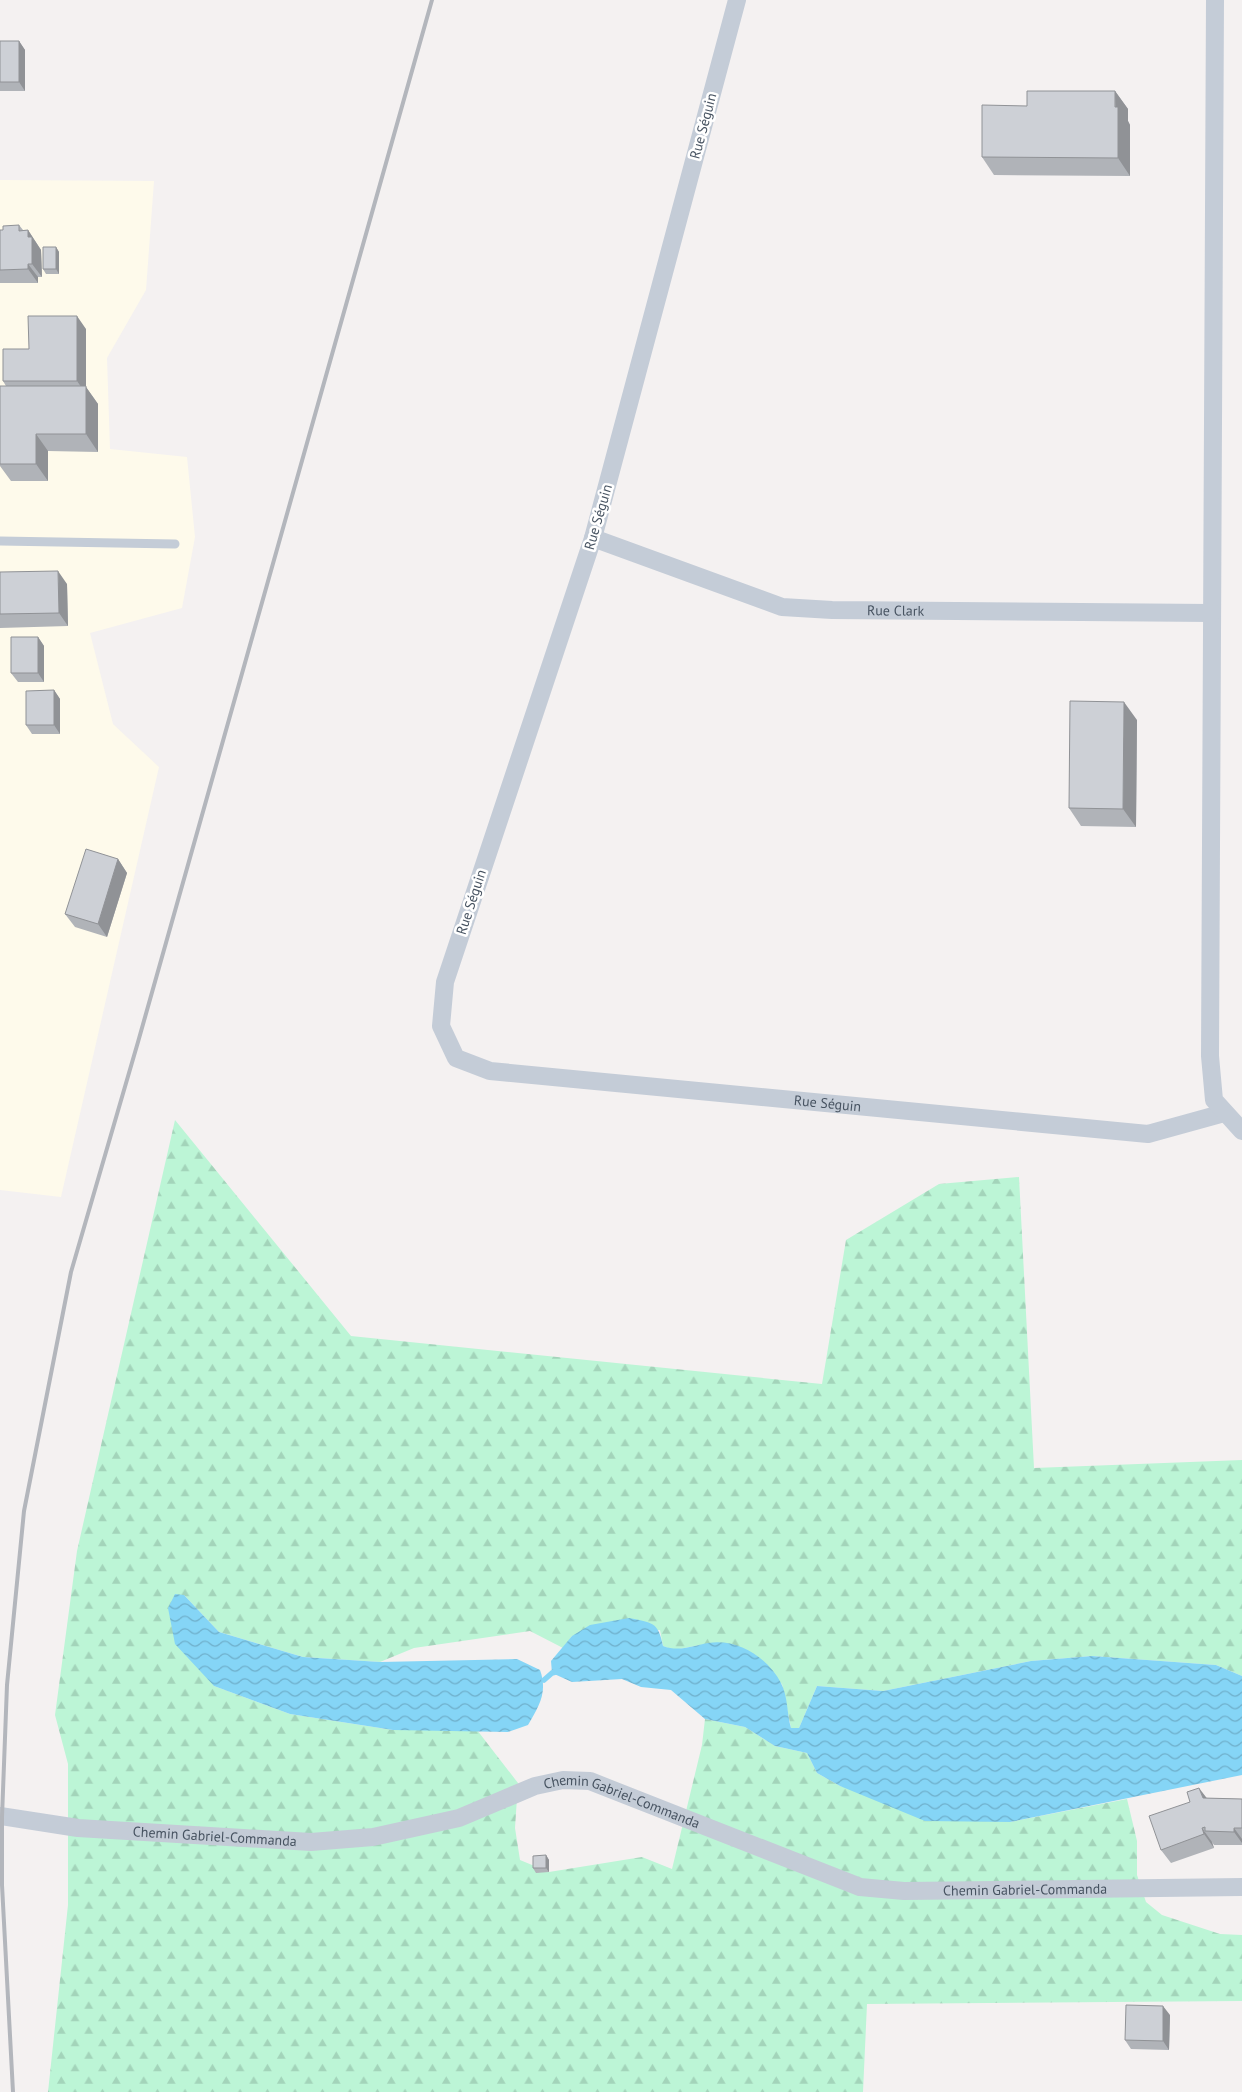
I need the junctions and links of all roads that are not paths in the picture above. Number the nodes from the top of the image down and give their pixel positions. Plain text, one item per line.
1 (737, 0) edge
2 (1215, 0) edge
3 (593, 538) junction
4 (0, 541) edge
5 (175, 544) dead end
6 (1212, 613) junction
7 (1224, 1112) junction
8 (1242, 1131) edge
9 (0, 1816) edge
10 (1242, 1887) edge

1 - 3 street, Rue Séguin
2 - 6 street
3 - 6 street, Rue Clark
3 - 7 street, Rue Séguin
4 - 5 lane
6 - 7 street
7 - 8 street
9 - 10 street, Chemin Gabriel-Commanda

